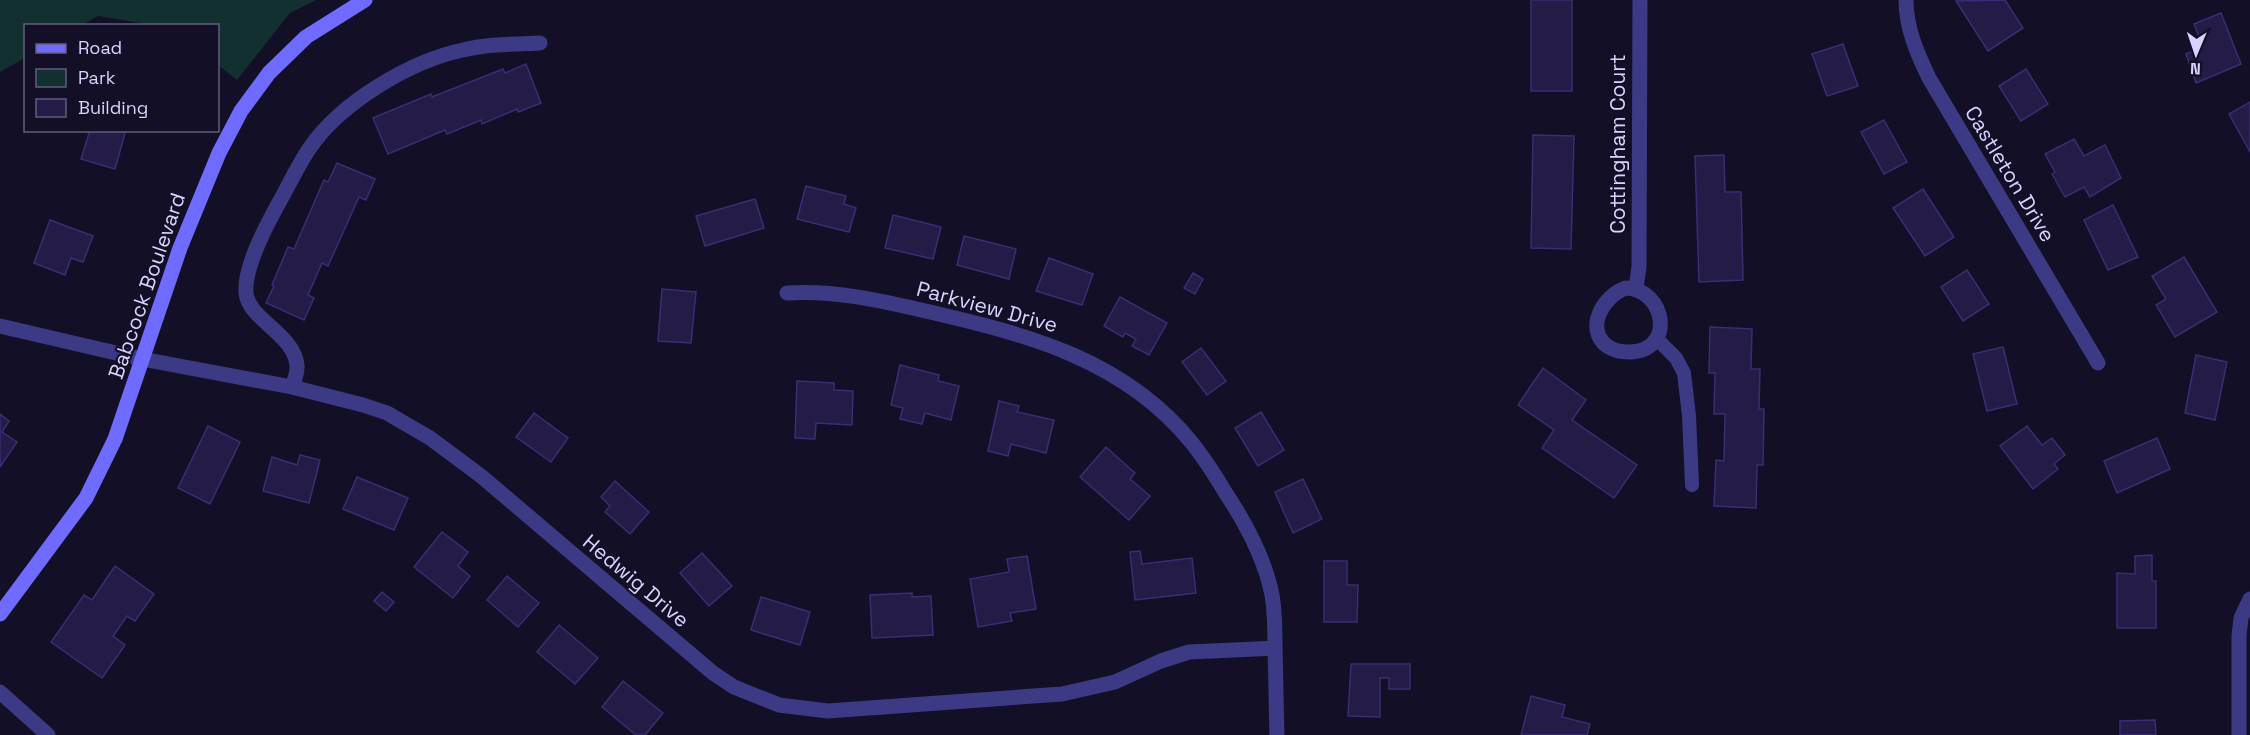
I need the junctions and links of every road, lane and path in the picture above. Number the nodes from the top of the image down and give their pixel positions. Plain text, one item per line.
1 (365, 0) edge
2 (1640, 0) edge
3 (1906, 0) edge
4 (540, 43) dead end
5 (1636, 288) junction
6 (787, 293) dead end
7 (0, 326) edge
8 (1657, 339) junction
9 (142, 359) junction
10 (2098, 363) dead end
11 (292, 387) junction
12 (1692, 485) dead end
13 (2250, 599) edge
14 (0, 614) edge
15 (1275, 648) junction
16 (0, 692) edge
17 (48, 735) edge
18 (1277, 735) edge
19 (2239, 735) edge

1 - 9 main road, Babcock Boulevard
2 - 5 street, Cottingham Court
3 - 10 street, Castleton Drive
4 - 11 street
5 - 8 street
5 - 8 street
6 - 15 street, Parkview Drive
7 - 9 street, Hedwig Drive
8 - 12 lane
9 - 11 street, Hedwig Drive
9 - 14 main road, Babcock Boulevard
11 - 15 street, Hedwig Drive
13 - 19 street
15 - 18 street, Parkview Drive
16 - 17 street

